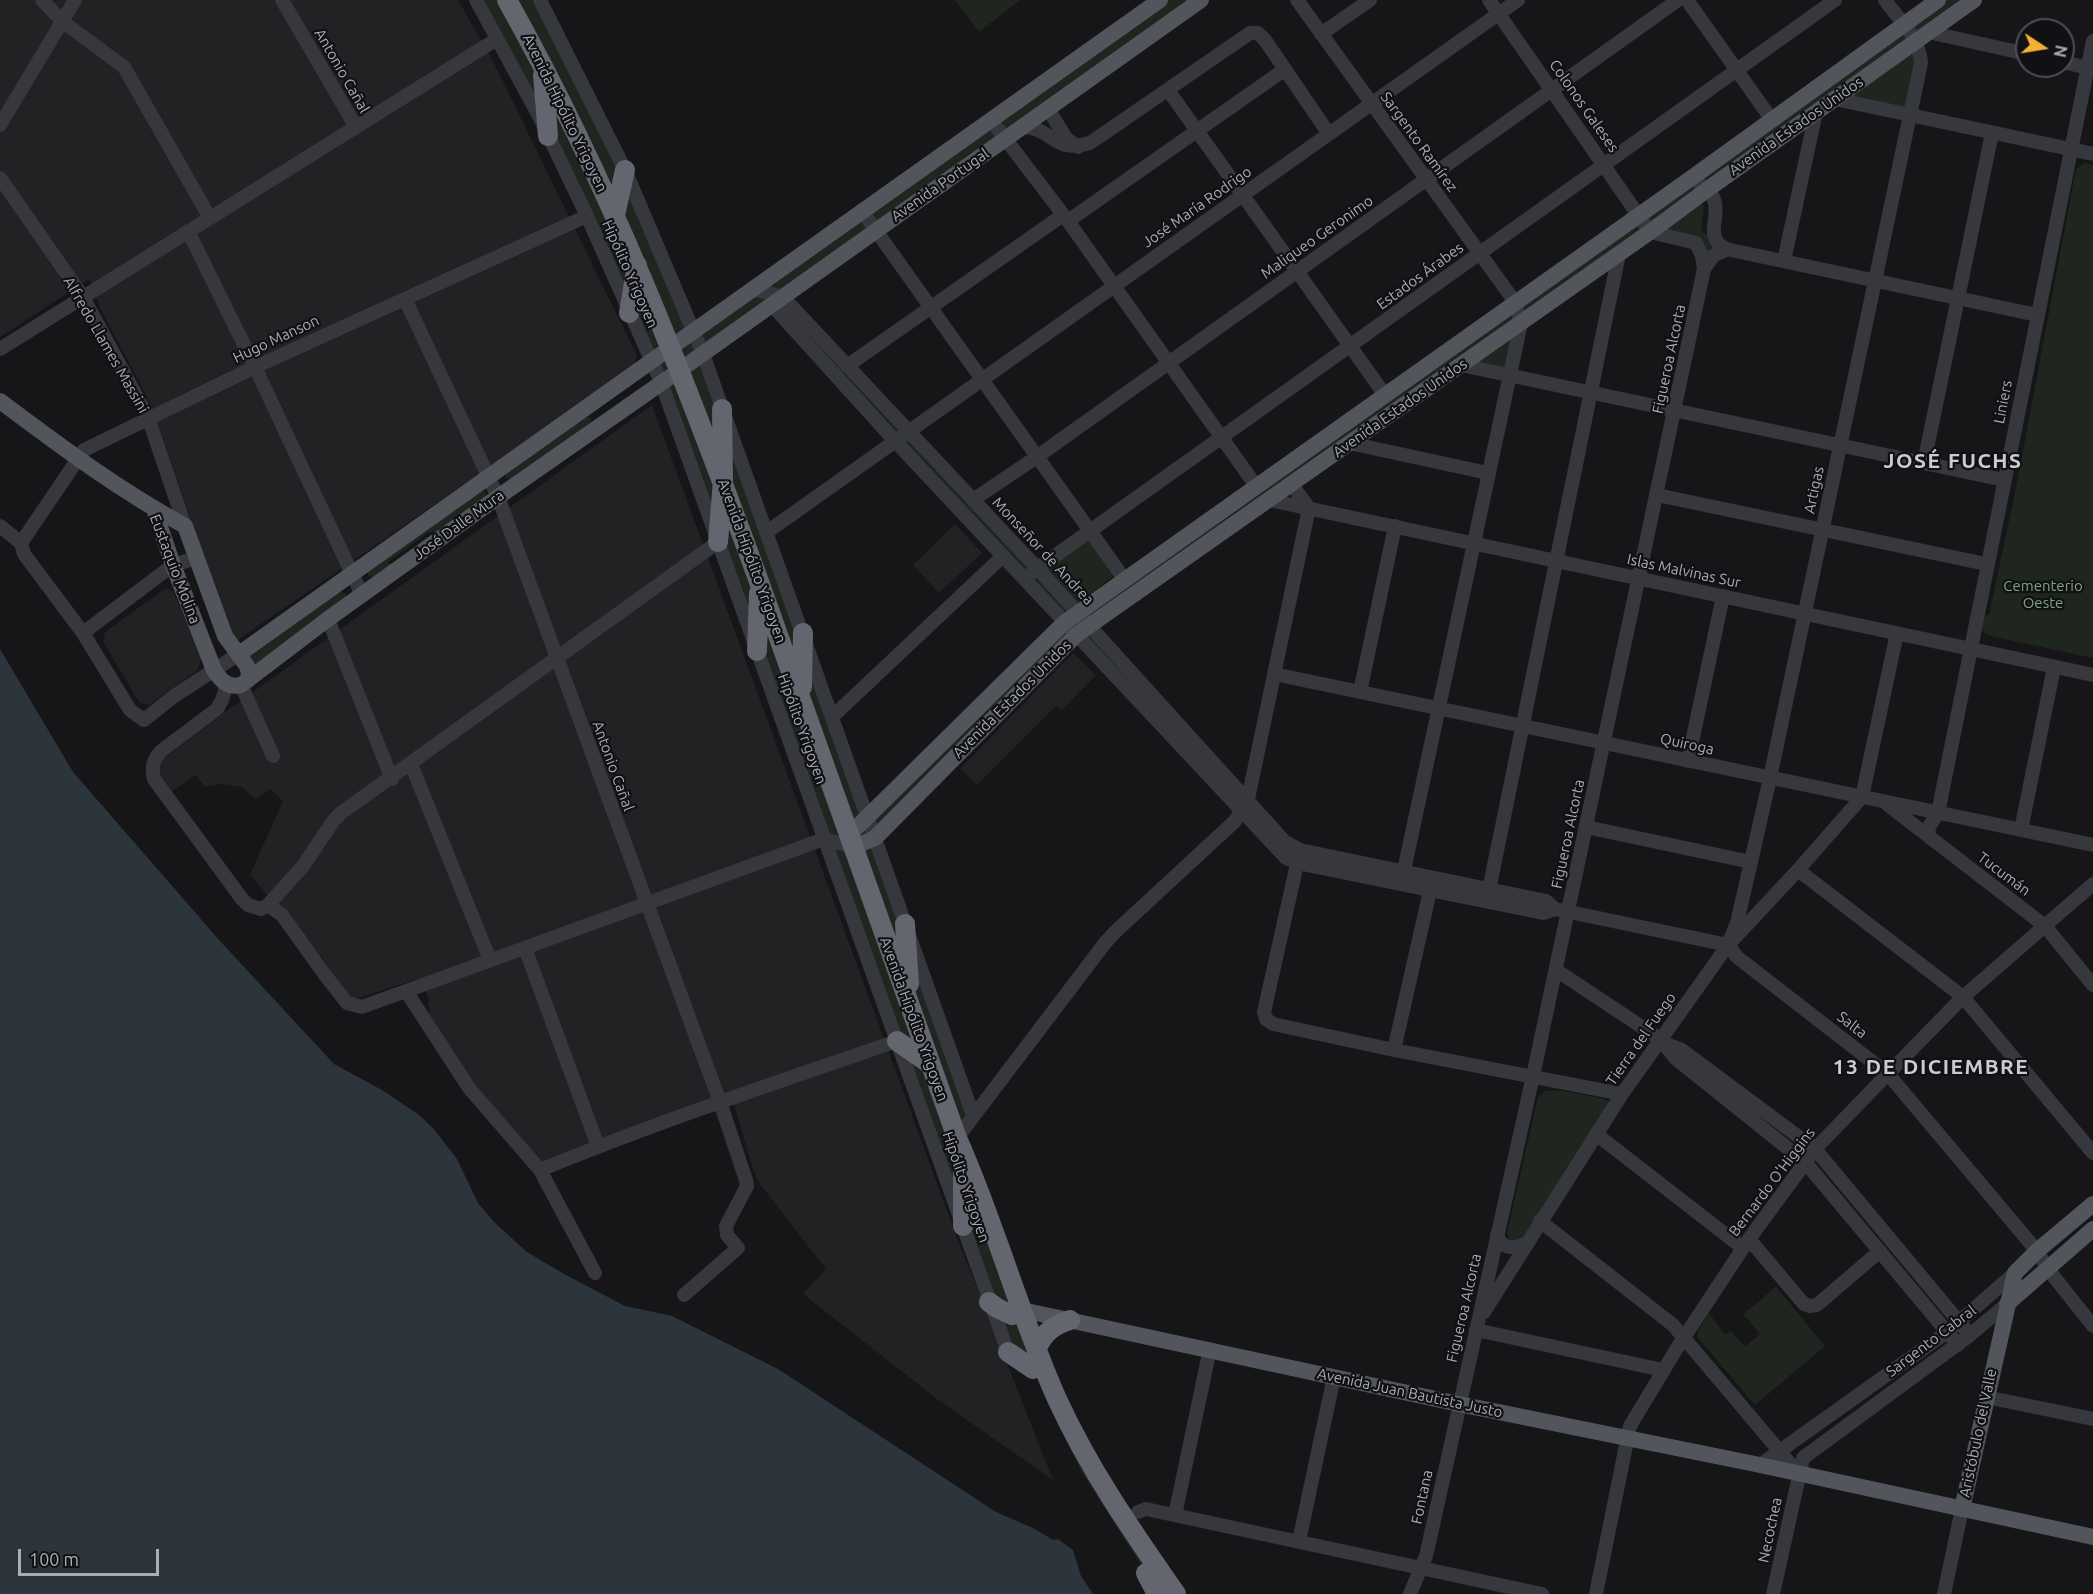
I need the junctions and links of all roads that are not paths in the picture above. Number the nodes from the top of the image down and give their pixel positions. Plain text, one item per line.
1 (42, 0) edge
2 (75, 0) edge
3 (282, 0) edge
4 (476, 0) edge
5 (507, 0) edge
6 (540, 0) edge
7 (1160, 0) edge
8 (1200, 0) edge
9 (1297, 0) edge
10 (1370, 0) edge
11 (1489, 0) edge
12 (1518, 0) edge
13 (1678, 0) edge
14 (1687, 0) edge
15 (1835, 0) edge
16 (1885, 0) edge
17 (1938, 0) edge
18 (1974, 0) edge
19 (1499, 14) junction
20 (62, 21) junction
21 (1903, 25) junction
22 (1321, 34) junction
23 (1922, 37) junction
24 (497, 39) junction
25 (2093, 41) edge
26 (2015, 52) edge
27 (2075, 65) edge
28 (543, 67) junction
29 (2088, 68) junction
30 (1284, 70) junction
31 (1737, 70) junction
32 (1168, 90) junction
33 (1552, 90) junction
34 (1835, 99) junction
35 (1371, 104) junction
36 (1048, 109) junction
37 (1816, 112) junction
38 (1909, 114) junction
39 (991, 120) junction
40 (1772, 120) junction
41 (0, 125) edge
42 (356, 127) junction
43 (1022, 127) junction
44 (1197, 131) junction
45 (1992, 133) junction
46 (1329, 134) junction
47 (548, 136) junction
48 (1006, 138) junction
49 (1078, 147) junction
50 (2070, 149) junction
51 (2093, 154) edge
52 (1605, 165) junction
53 (625, 170) junction
54 (0, 178) edge
55 (1690, 179) junction
56 (1426, 180) junction
57 (1708, 189) junction
58 (1242, 196) junction
59 (862, 211) junction
60 (615, 215) junction
61 (1640, 215) junction
62 (587, 216) junction
63 (210, 218) junction
64 (1065, 218) junction
65 (876, 230) junction
66 (188, 231) junction
67 (1650, 232) junction
68 (1728, 249) junction
69 (1479, 254) junction
70 (1619, 254) junction
71 (1784, 261) junction
72 (637, 265) junction
73 (1704, 269) junction
74 (1298, 271) junction
75 (1875, 280) junction
76 (1113, 287) junction
77 (753, 288) junction
78 (83, 297) junction
79 (1958, 298) junction
80 (405, 299) junction
81 (777, 301) junction
82 (1515, 302) junction
83 (932, 307) junction
84 (629, 312) junction
85 (2037, 315) junction
86 (1521, 323) junction
87 (693, 333) junction
88 (1351, 346) junction
89 (672, 348) junction
90 (0, 349) edge
91 (703, 354) junction
92 (652, 362) junction
93 (1168, 363) junction
94 (1461, 365) junction
95 (847, 366) junction
96 (255, 367) junction
97 (680, 370) junction
98 (1509, 375) junction
99 (983, 379) junction
100 (661, 382) junction
101 (1591, 392) junction
102 (1385, 395) junction
103 (0, 401) edge
104 (588, 407) junction
105 (722, 409) junction
106 (1675, 410) junction
107 (148, 417) junction
108 (600, 424) junction
109 (908, 432) junction
110 (1221, 439) junction
111 (895, 441) junction
112 (1349, 443) junction
113 (1840, 445) junction
114 (1038, 456) junction
115 (76, 459) junction
116 (1924, 463) junction
117 (1488, 474) junction
118 (488, 476) junction
119 (723, 480) junction
120 (2004, 480) junction
121 (1291, 484) junction
122 (1256, 486) junction
123 (1657, 495) junction
124 (498, 496) junction
125 (973, 500) junction
126 (1269, 500) junction
127 (1309, 508) junction
128 (154, 509) junction
129 (0, 526) edge
130 (185, 526) junction
131 (1395, 526) junction
132 (1822, 530) junction
133 (767, 532) junction
134 (1091, 532) junction
135 (718, 542) junction
136 (21, 543) junction
137 (1474, 543) junction
138 (1003, 556) junction
139 (196, 558) junction
140 (1556, 561) junction
141 (1986, 564) junction
142 (173, 565) junction
143 (1038, 569) junction
144 (352, 573) junction
145 (1023, 578) junction
146 (1639, 578) junction
147 (1125, 580) junction
148 (760, 584) junction
149 (362, 595) junction
150 (1723, 596) junction
151 (1804, 614) junction
152 (328, 619) junction
153 (1077, 624) junction
154 (83, 633) junction
155 (803, 633) junction
156 (1897, 633) junction
157 (1969, 649) junction
158 (757, 651) junction
159 (239, 654) junction
160 (556, 660) junction
161 (2054, 667) junction
162 (214, 670) junction
163 (1274, 674) junction
164 (2093, 675) edge
165 (239, 683) junction
166 (1360, 692) junction
167 (802, 702) junction
168 (1438, 708) junction
169 (832, 717) junction
170 (1522, 726) junction
171 (1604, 743) junction
172 (273, 756) dead end
173 (1688, 761) junction
174 (411, 764) junction
175 (1770, 778) junction
176 (392, 779) junction
177 (1862, 797) junction
178 (1884, 802) junction
179 (1245, 805) junction
180 (1938, 813) junction
181 (867, 817) junction
182 (1586, 827) junction
183 (2021, 830) junction
184 (875, 838) junction
185 (1930, 838) junction
186 (840, 841) junction
187 (2093, 845) edge
188 (1298, 856) junction
189 (1751, 862) junction
190 (1798, 870) junction
191 (1402, 878) junction
192 (1431, 884) junction
193 (2093, 884) edge
194 (1489, 890) junction
195 (646, 904) junction
196 (268, 905) junction
197 (1562, 911) junction
198 (905, 924) junction
199 (2045, 926) junction
200 (1728, 945) junction
201 (525, 948) junction
202 (489, 960) junction
203 (1556, 970) junction
204 (2093, 985) edge
205 (406, 991) junction
206 (1963, 997) junction
207 (911, 1011) junction
208 (897, 1041) junction
209 (1662, 1041) junction
210 (1394, 1050) junction
211 (930, 1064) junction
212 (1888, 1074) junction
213 (1533, 1076) junction
214 (1622, 1094) junction
215 (720, 1101) junction
216 (973, 1115) junction
217 (1596, 1134) junction
218 (957, 1138) junction
219 (598, 1146) junction
220 (1815, 1149) junction
221 (2093, 1153) edge
222 (1804, 1162) junction
223 (963, 1167) junction
224 (540, 1170) junction
225 (2093, 1204) edge
226 (1540, 1221) junction
227 (963, 1226) junction
228 (2093, 1229) edge
229 (1497, 1235) junction
230 (1527, 1243) junction
231 (1746, 1243) junction
232 (1880, 1251) junction
233 (2037, 1251) junction
234 (2047, 1268) junction
235 (595, 1273) dead end
236 (2015, 1273) junction
237 (684, 1295) dead end
238 (989, 1302) junction
239 (2007, 1304) junction
240 (1017, 1313) junction
241 (1071, 1320) junction
242 (1959, 1322) junction
243 (1476, 1326) junction
244 (2093, 1326) edge
245 (1947, 1332) junction
246 (1974, 1332) junction
247 (1684, 1337) junction
248 (1997, 1344) junction
249 (1958, 1345) junction
250 (1037, 1348) junction
251 (1210, 1349) junction
252 (1008, 1352) joint
253 (1033, 1370) junction
254 (1663, 1370) junction
255 (1334, 1377) junction
256 (1986, 1396) junction
257 (1459, 1404) junction
258 (2093, 1419) edge
259 (1628, 1438) junction
260 (1779, 1451) junction
261 (1760, 1465) junction
262 (1798, 1473) junction
263 (1962, 1509) junction
264 (1175, 1515) junction
265 (1135, 1521) junction
266 (2093, 1537) edge
267 (1299, 1541) junction
268 (1422, 1569) junction
269 (1158, 1594) edge
270 (1176, 1594) edge
271 (1410, 1594) edge
272 (1542, 1594) edge
273 (1596, 1594) edge
274 (1773, 1594) edge
275 (1944, 1594) edge

1 - 20 street
2 - 20 street
3 - 42 street, Antonio Cañal
4 - 24 street, Hipólito Yrigoyen
5 - 28 highway, Avenida Hipólito Yrigoyen
6 - 53 street
7 - 39 main road, Avenida Portugal
8 - 36 main road, Avenida Portugal
9 - 22 street, Sargento Ramírez
10 - 22 street
11 - 19 street, Colonos Galeses
12 - 19 street, José María Rodrigo
13 - 33 street, Maliqueo Geronimo
14 - 31 street
15 - 31 street, Estados Árabes
16 - 21 street
17 - 21 main road, Avenida Estados Unidos
18 - 23 main road, Avenida Estados Unidos
19 - 33 street, Colonos Galeses
19 - 35 street, José María Rodrigo
20 - 41 street
20 - 63 street
21 - 23 street
21 - 40 main road, Avenida Estados Unidos
22 - 35 street, Sargento Ramírez
23 - 26 street
23 - 34 main road, Avenida Estados Unidos
23 - 38 street, Artigas
24 - 42 street
24 - 47 street, Hipólito Yrigoyen
25 - 29 street, Liniers
27 - 29 street
28 - 47 highway
28 - 60 highway, Avenida Hipólito Yrigoyen
29 - 50 street, Liniers
30 - 32 street
30 - 44 street
30 - 46 street
31 - 40 street
31 - 52 street, Estados Árabes
32 - 44 street
32 - 49 street
33 - 52 street, Colonos Galeses
33 - 56 street, Maliqueo Geronimo
34 - 37 main road, Avenida Estados Unidos
34 - 38 street
35 - 46 street, José María Rodrigo
35 - 56 street, Sargento Ramírez
36 - 43 main road, Avenida Portugal
36 - 49 street
37 - 57 main road, Avenida Estados Unidos
37 - 71 street
38 - 45 street
38 - 75 street, Artigas
39 - 48 street
39 - 59 main road, Avenida Portugal
40 - 55 main road, Avenida Estados Unidos
42 - 63 street
43 - 48 main road, Avenida Portugal
43 - 49 street
44 - 58 street
44 - 64 street
45 - 50 street
45 - 79 street
46 - 58 street, José María Rodrigo
47 - 62 street, Hipólito Yrigoyen
48 - 64 street
48 - 65 main road, Avenida Portugal
50 - 51 street
50 - 85 street, Liniers
52 - 61 street, Colonos Galeses
52 - 69 street, Estados Árabes
53 - 60 highway
53 - 87 street
54 - 78 street, Alfredo Llames Massini
55 - 57 street
55 - 61 main road, Avenida Estados Unidos
56 - 69 street, Sargento Ramírez
56 - 74 street, Maliqueo Geronimo
57 - 67 main road, Avenida Estados Unidos
57 - 68 street
58 - 74 street
58 - 76 street, José María Rodrigo
59 - 65 street
59 - 77 main road, Avenida Portugal
60 - 72 highway, Avenida Hipólito Yrigoyen
61 - 67 street, Colonos Galeses
61 - 82 main road, Avenida Estados Unidos
62 - 80 street, Hugo Manson
62 - 84 street, Hipólito Yrigoyen
63 - 66 street
64 - 76 street
64 - 83 street
65 - 81 main road, Avenida Portugal
65 - 83 street
66 - 78 street
66 - 96 street
67 - 70 main road, Avenida Estados Unidos
67 - 73 street
68 - 71 street
68 - 73 street
69 - 82 street, Sargento Ramírez
69 - 88 street, Estados Árabes
70 - 86 main road, Avenida Estados Unidos
70 - 101 street
71 - 75 street
72 - 84 highway
72 - 89 highway, Avenida Hipólito Yrigoyen
73 - 106 street, Figueroa Alcorta
74 - 88 street
74 - 93 street, Maliqueo Geronimo
75 - 79 street
75 - 113 street, Artigas
76 - 93 street
76 - 99 street, José María Rodrigo
77 - 81 street
77 - 87 main road, Avenida Portugal
78 - 90 street
78 - 107 street, Alfredo Llames Massini
79 - 85 street
79 - 116 street
80 - 96 street, Hugo Manson
80 - 118 street, Antonio Cañal
81 - 91 main road, Avenida Portugal
81 - 95 street, Monseñor de Andrea
81 - 111 street, Monseñor de Andrea
82 - 86 street
82 - 102 main road, Avenida Estados Unidos
83 - 95 street
83 - 99 street
84 - 92 street, Hipólito Yrigoyen
85 - 120 street, Liniers
86 - 94 main road, Avenida Estados Unidos
86 - 98 street
87 - 89 main road, Avenida Portugal
87 - 91 street
88 - 102 street
88 - 110 street, Estados Árabes
89 - 92 main road, José Dalle Mura
89 - 97 highway, Avenida Hipólito Yrigoyen
91 - 97 main road, Avenida Portugal
91 - 105 street
92 - 100 street, Hipólito Yrigoyen
92 - 104 main road, José Dalle Mura
93 - 110 street
93 - 114 street, Maliqueo Geronimo
94 - 98 street
94 - 112 main road, Avenida Estados Unidos
95 - 109 street, Monseñor de Andrea
96 - 107 street, Hugo Manson
96 - 144 street
97 - 100 main road, José Dalle Mura
97 - 119 highway, Avenida Hipólito Yrigoyen
98 - 101 street
98 - 117 street
99 - 109 street, José María Rodrigo
99 - 114 street
100 - 108 main road, José Dalle Mura
100 - 135 street, Hipólito Yrigoyen
101 - 106 street
101 - 140 street
102 - 122 main road, Avenida Estados Unidos
103 - 115 main road, Eustaquio Molina
104 - 108 street
104 - 118 main road, José Dalle Mura
105 - 119 highway
105 - 133 street
106 - 113 street
106 - 123 street, Figueroa Alcorta
107 - 115 street, Hugo Manson
107 - 130 street, Alfredo Llames Massini
108 - 124 main road, José Dalle Mura
109 - 111 street, José María Rodrigo
109 - 125 street, Monseñor de Andrea
110 - 122 street
110 - 134 street, Estados Árabes
111 - 133 street, José María Rodrigo
111 - 138 street, Monseñor de Andrea
112 - 117 street
112 - 121 main road, Avenida Estados Unidos
113 - 116 street
113 - 132 street, Artigas
114 - 125 street, Maliqueo Geronimo
114 - 134 street
115 - 128 main road, Eustaquio Molina
115 - 136 street, Hugo Manson
116 - 120 street
117 - 137 street
118 - 124 street, Antonio Cañal
118 - 144 main road, José Dalle Mura
119 - 135 highway
119 - 148 highway, Avenida Hipólito Yrigoyen
120 - 141 street, Liniers
121 - 126 main road, Avenida Estados Unidos
121 - 127 street
122 - 147 main road, Avenida Estados Unidos
123 - 132 street
123 - 146 street, Figueroa Alcorta
124 - 149 main road, José Dalle Mura
124 - 160 street, Antonio Cañal
125 - 143 street, Monseñor de Andrea
126 - 127 street, Islas Malvinas Sur
126 - 153 main road, Avenida Estados Unidos
127 - 131 street, Islas Malvinas Sur
127 - 163 street
128 - 130 main road
128 - 142 main road, Eustaquio Molina
129 - 136 street
130 - 139 main road, Alfredo Llames Massini
131 - 137 street, Islas Malvinas Sur
131 - 166 street
132 - 141 street
132 - 151 street, Artigas
133 - 155 street
134 - 143 street, Estados Árabes
134 - 147 street
135 - 158 street, Hipólito Yrigoyen
135 - 160 street
136 - 154 street
137 - 140 street, Islas Malvinas Sur
137 - 168 street
138 - 145 street, Monseñor de Andrea
138 - 169 street
139 - 142 street
139 - 159 main road, Alfredo Llames Massini
140 - 146 street, Islas Malvinas Sur
140 - 170 street
141 - 157 street, Liniers
142 - 154 street
142 - 162 main road, Eustaquio Molina
143 - 145 street, Estados Árabes
143 - 153 street, Monseñor de Andrea
144 - 149 street
144 - 159 main road, José Dalle Mura
145 - 153 street, Monseñor de Andrea
146 - 150 street, Islas Malvinas Sur
146 - 171 street, Figueroa Alcorta
147 - 153 main road, Avenida Estados Unidos
148 - 158 highway
148 - 167 highway, Avenida Hipólito Yrigoyen
149 - 152 main road, José Dalle Mura
150 - 151 street, Islas Malvinas Sur
150 - 173 street
151 - 156 street, Islas Malvinas Sur
151 - 175 street, Artigas
152 - 165 main road, José Dalle Mura
152 - 176 street
153 - 179 street, Monseñor de Andrea
153 - 181 main road, Avenida Estados Unidos
153 - 184 main road, Avenida Estados Unidos
154 - 162 street
155 - 167 highway
155 - 169 street
156 - 157 street, Islas Malvinas Sur
156 - 177 street
157 - 161 street, Islas Malvinas Sur
157 - 180 street, Liniers
158 - 186 street, Hipólito Yrigoyen
159 - 162 street
159 - 165 main road, Alfredo Llames Massini
160 - 174 street
160 - 195 street, Antonio Cañal
161 - 164 street, Islas Malvinas Sur
161 - 183 street
162 - 165 main road, Eustaquio Molina
163 - 166 street, Quiroga
163 - 179 street
165 - 172 street, Alfredo Llames Massini
165 - 196 street
166 - 168 street, Quiroga
167 - 186 highway, Avenida Hipólito Yrigoyen
168 - 170 street, Quiroga
168 - 191 street
169 - 181 street
170 - 171 street, Quiroga
170 - 194 street
171 - 173 street, Quiroga
171 - 182 street, Figueroa Alcorta
173 - 175 street, Quiroga
174 - 176 street
174 - 202 street
175 - 177 street, Quiroga
175 - 189 street, Artigas
176 - 196 street
177 - 178 street, Quiroga
177 - 190 street, Tierra del Fuego
178 - 180 street, Quiroga
178 - 185 street, Tucumán
179 - 188 street, Monseñor de Andrea
179 - 216 street
180 - 183 street, Quiroga
180 - 185 street, Liniers
181 - 184 street
181 - 186 main road, Avenida Estados Unidos
182 - 189 street
182 - 197 street, Figueroa Alcorta
183 - 187 street, Quiroga
184 - 186 main road, Avenida Estados Unidos
184 - 198 street
185 - 199 street, Tucumán
186 - 195 street
186 - 207 highway, Avenida Hipólito Yrigoyen
186 - 208 street, Hipólito Yrigoyen
188 - 191 street
188 - 210 street
189 - 200 street, Artigas
190 - 200 street, Tierra del Fuego
190 - 206 street
191 - 192 street
192 - 194 street
192 - 197 street
192 - 210 street
193 - 199 street, Bernardo O'Higgins
194 - 197 street
195 - 201 street
195 - 215 street, Antonio Cañal
196 - 205 street
197 - 200 street
197 - 203 street, Figueroa Alcorta
198 - 207 highway
198 - 216 street
199 - 204 street, Tucumán
199 - 206 street, Bernardo O'Higgins
200 - 209 street, Tierra del Fuego
200 - 212 street, Salta
201 - 202 street
201 - 219 street
202 - 205 street
203 - 209 street
203 - 213 street, Figueroa Alcorta
205 - 224 street
206 - 212 street, Bernardo O'Higgins
206 - 221 street
207 - 211 highway, Avenida Hipólito Yrigoyen
208 - 211 highway
208 - 215 street
208 - 227 street, Hipólito Yrigoyen
209 - 214 street, Tierra del Fuego
209 - 220 street
209 - 222 street
210 - 213 street
211 - 218 highway, Avenida Hipólito Yrigoyen
212 - 220 street, Bernardo O'Higgins
212 - 233 street, Salta
213 - 214 street
213 - 229 street, Figueroa Alcorta
214 - 217 street, Tierra del Fuego
215 - 219 street
215 - 237 street, Antonio Cañal
216 - 218 street
217 - 226 street, Tierra del Fuego
217 - 231 street
218 - 223 highway, Avenida Hipólito Yrigoyen
218 - 240 highway, Avenida Hipólito Yrigoyen
219 - 224 street
220 - 222 street, Bernardo O'Higgins
220 - 242 street
222 - 231 street, Bernardo O'Higgins
222 - 232 street
223 - 227 highway
223 - 240 highway, Avenida Hipólito Yrigoyen
224 - 235 street
225 - 233 main road, Sargento Cabral
226 - 230 street, Tierra del Fuego
226 - 247 street
227 - 238 street, Hipólito Yrigoyen
228 - 234 main road
229 - 230 street
229 - 243 street, Figueroa Alcorta
230 - 243 street, Tierra del Fuego
231 - 232 street
231 - 247 street, Bernardo O'Higgins
232 - 245 street
233 - 234 street, Salta
233 - 236 main road, Sargento Cabral
234 - 239 main road
234 - 244 street, Salta
236 - 239 main road, Aristóbulo del Valle
236 - 242 street, Sargento Cabral
238 - 240 highway
238 - 252 street, Hipólito Yrigoyen
239 - 246 street
239 - 248 main road, Aristóbulo del Valle
240 - 241 main road, Avenida Juan Bautista Justo
240 - 250 highway, Avenida Hipólito Yrigoyen
240 - 253 highway, Avenida Hipólito Yrigoyen
241 - 250 highway
241 - 251 main road, Avenida Juan Bautista Justo
242 - 245 street, Sargento Cabral
242 - 246 street
243 - 254 street
243 - 257 street, Figueroa Alcorta
245 - 249 street
245 - 260 street, Sargento Cabral
246 - 248 street
246 - 249 street
247 - 254 street, Bernardo O'Higgins
247 - 260 street
248 - 256 main road, Aristóbulo del Valle
249 - 262 street
250 - 265 highway, Avenida Hipólito Yrigoyen
251 - 255 main road, Avenida Juan Bautista Justo
251 - 264 street
252 - 253 highway
253 - 269 highway, Avenida Hipólito Yrigoyen
254 - 259 street, Bernardo O'Higgins
255 - 257 main road, Avenida Juan Bautista Justo
255 - 267 street
256 - 258 street
256 - 263 main road, Aristóbulo del Valle
257 - 259 main road, Avenida Juan Bautista Justo
257 - 268 street, Fontana
259 - 261 main road, Avenida Juan Bautista Justo
259 - 273 street, Bernardo O'Higgins
260 - 261 street, Sargento Cabral
260 - 262 street
261 - 262 main road, Avenida Juan Bautista Justo
262 - 263 main road, Avenida Juan Bautista Justo
262 - 274 street, Necochea
263 - 266 main road, Avenida Juan Bautista Justo
263 - 275 street, Aristóbulo del Valle
264 - 265 street
264 - 267 street
265 - 270 highway, Avenida Hipólito Yrigoyen
267 - 268 street
268 - 271 street, Fontana
268 - 272 street

